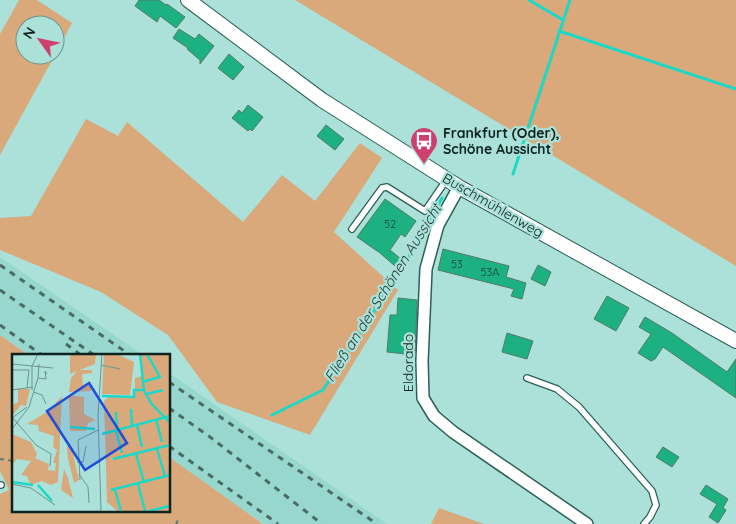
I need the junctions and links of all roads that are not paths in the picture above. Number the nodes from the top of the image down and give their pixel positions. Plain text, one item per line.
1 (188, 0) edge
2 (453, 183) junction
3 (352, 229) dead end
4 (736, 341) edge
5 (527, 378) dead end
6 (587, 524) edge
7 (644, 524) edge

1 - 2 street, Buschmühlenweg
2 - 3 lane
2 - 4 street, Buschmühlenweg
2 - 6 street, Eldorado
5 - 7 lane

